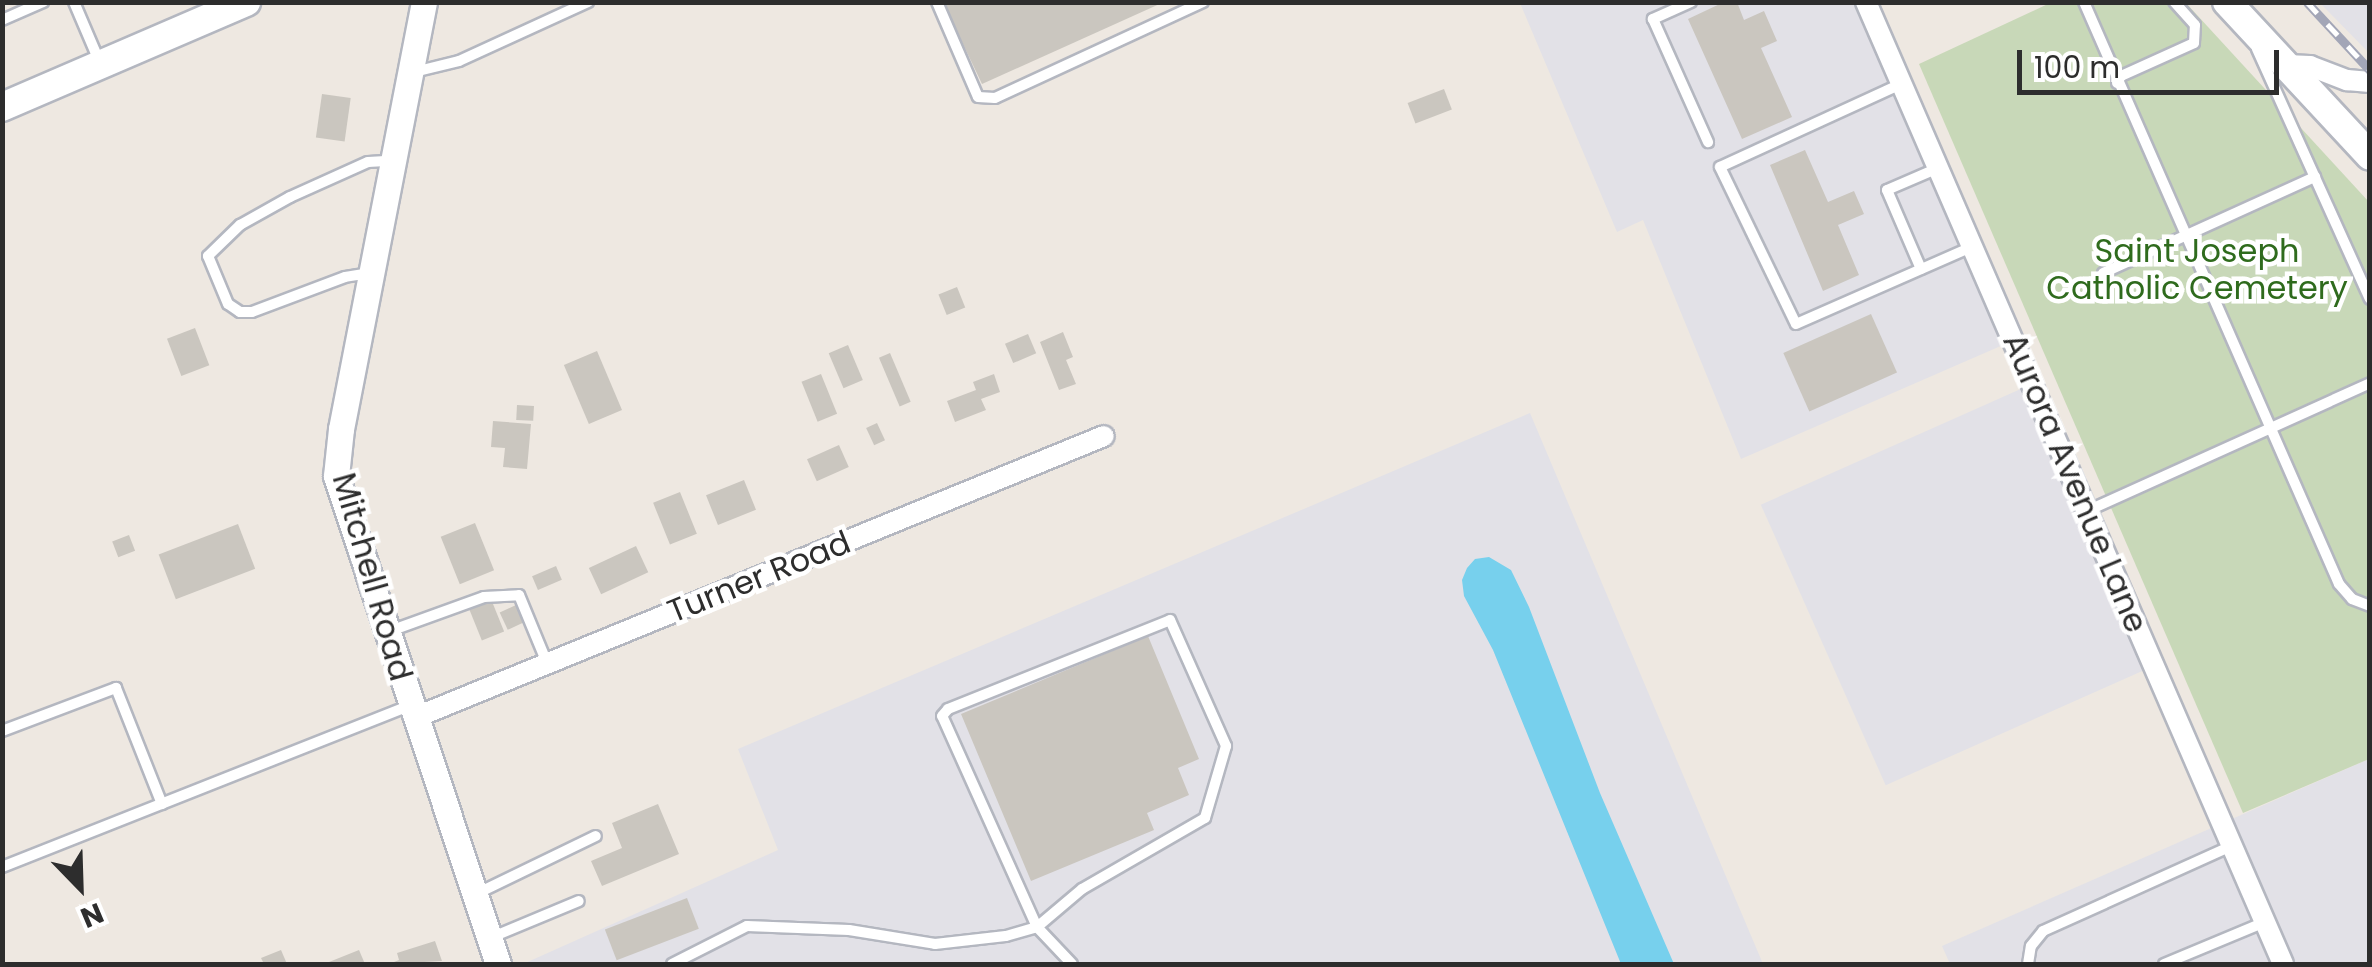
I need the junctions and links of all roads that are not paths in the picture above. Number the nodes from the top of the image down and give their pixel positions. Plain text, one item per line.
1 (42, 2) edge
2 (74, 2) edge
3 (246, 2) edge
4 (424, 2) edge
5 (588, 2) edge
6 (937, 2) edge
7 (1202, 2) edge
8 (1690, 2) edge
9 (1866, 2) edge
10 (2084, 2) edge
11 (2174, 2) edge
12 (2236, 12) edge
13 (2, 20) edge
14 (100, 64) junction
15 (2285, 65) junction
16 (410, 74) junction
17 (2117, 82) junction
18 (2370, 82) edge
19 (1901, 84) junction
20 (2, 108) edge
21 (1708, 142) dead end
22 (2370, 156) edge
23 (393, 161) junction
24 (1938, 168) junction
25 (2314, 177) junction
26 (2185, 236) junction
27 (1972, 247) junction
28 (1921, 269) junction
29 (371, 273) junction
30 (2104, 273) dead end
31 (2370, 299) edge
32 (2370, 380) edge
33 (2270, 426) junction
34 (1104, 436) dead end
35 (2087, 511) junction
36 (2370, 606) edge
37 (386, 633) junction
38 (547, 663) junction
39 (412, 712) junction
40 (2, 732) edge
41 (162, 804) junction
42 (596, 836) dead end
43 (2232, 846) junction
44 (2, 866) edge
45 (475, 894) junction
46 (578, 902) dead end
47 (2265, 922) junction
48 (1037, 927) junction
49 (490, 938) junction
50 (498, 964) edge
51 (672, 964) edge
52 (1072, 964) edge
53 (2028, 964) edge
54 (2164, 964) edge
55 (2283, 964) edge

1 - 13 lane
2 - 14 lane
3 - 14 main road
4 - 16 street, Mitchell Road
5 - 16 lane
6 - 7 lane
8 - 21 lane
9 - 19 street, Aurora Avenue Lane
10 - 17 lane
11 - 17 lane
12 - 15 main road
12 - 25 lane
14 - 20 main road
15 - 18 street
15 - 22 main road
16 - 23 street, Mitchell Road
17 - 26 lane
19 - 24 street, Aurora Avenue Lane
19 - 28 lane
23 - 29 street, Mitchell Road
23 - 29 lane
24 - 27 street, Aurora Avenue Lane
24 - 28 lane
25 - 26 lane
25 - 31 lane
26 - 30 lane
26 - 33 lane
27 - 28 lane
27 - 35 street, Aurora Avenue Lane
29 - 37 street, Mitchell Road
32 - 33 lane
33 - 35 lane
33 - 36 lane
34 - 38 street, Turner Road
35 - 43 street, Aurora Avenue Lane
37 - 38 lane
37 - 39 street, Mitchell Road
38 - 39 street, Turner Road
39 - 41 lane
39 - 45 street, Mitchell Road
40 - 41 lane
41 - 44 lane
42 - 45 lane
43 - 47 street, Aurora Avenue Lane
43 - 53 lane
45 - 49 street, Mitchell Road
46 - 49 lane
47 - 54 lane
47 - 55 street, Aurora Avenue Lane
48 - 48 lane
48 - 51 lane
48 - 52 lane
49 - 50 street, Mitchell Road

